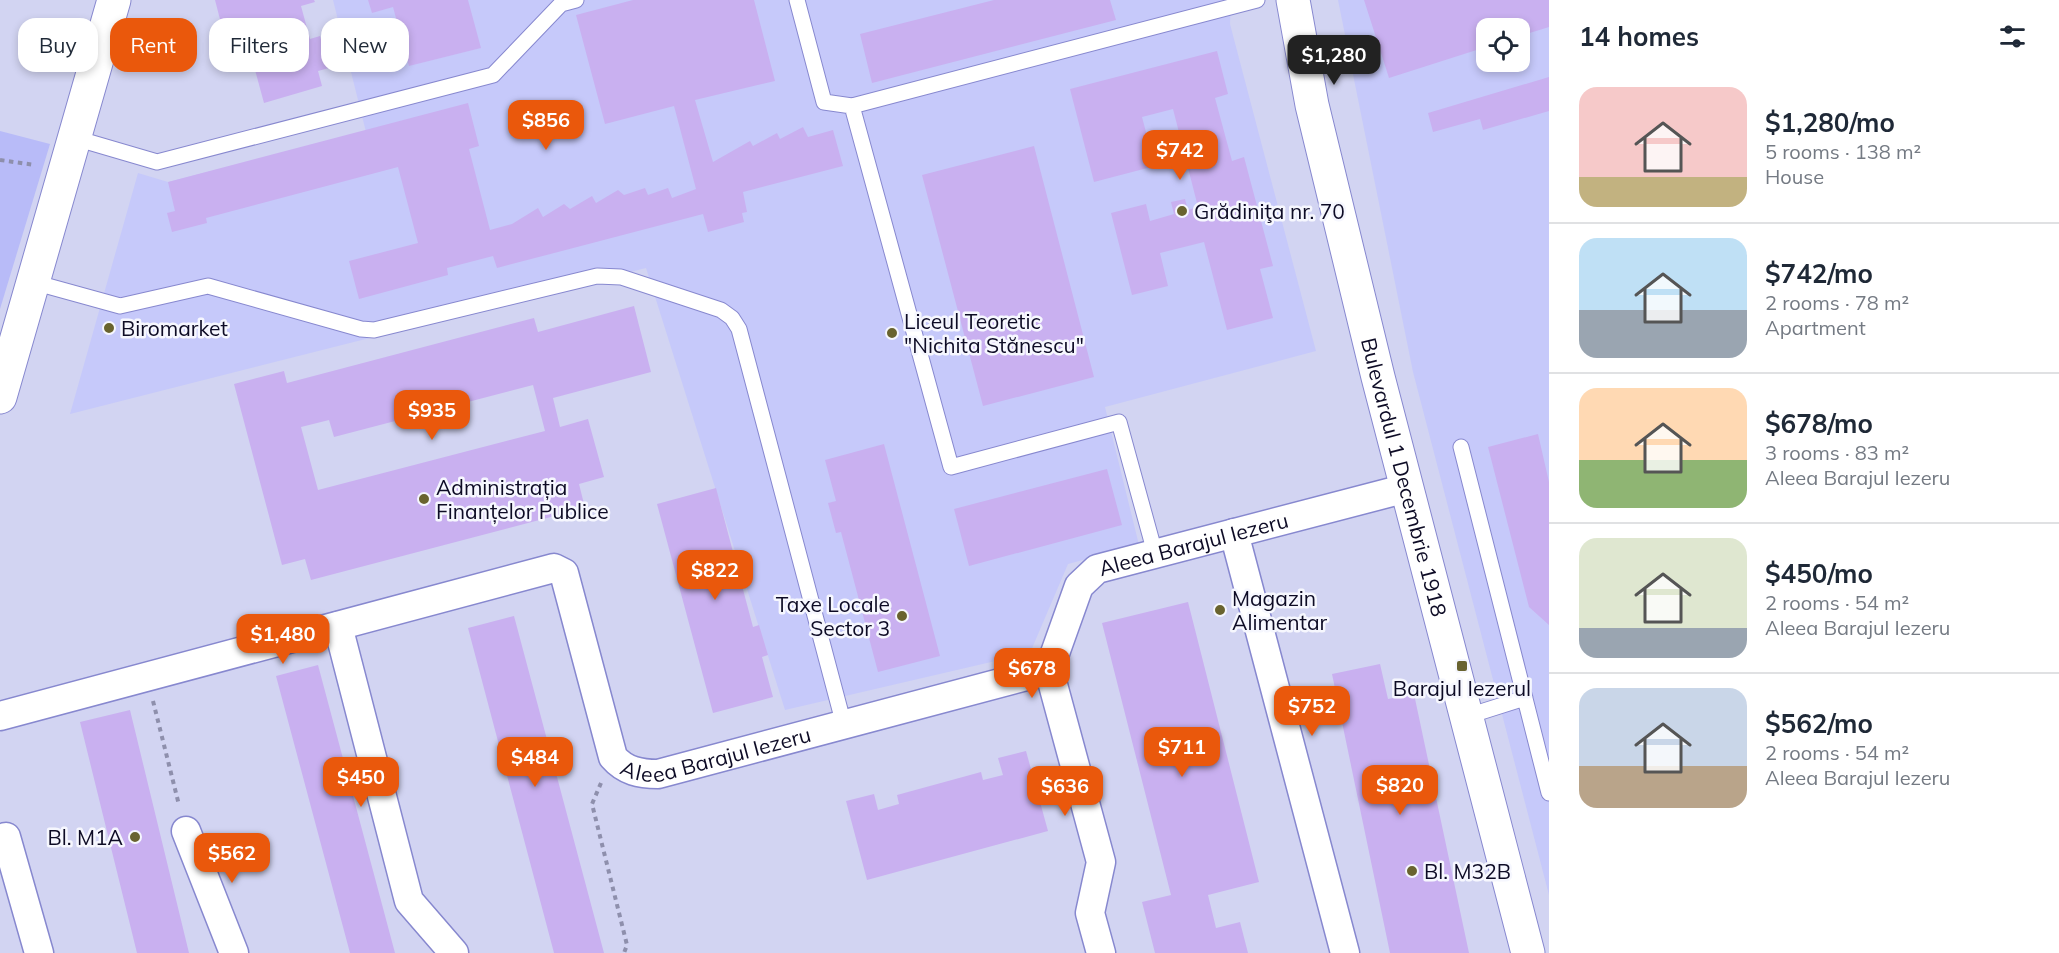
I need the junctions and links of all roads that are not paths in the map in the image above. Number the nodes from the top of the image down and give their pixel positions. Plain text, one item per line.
1 (114, 0) edge
2 (576, 0) edge
3 (797, 0) edge
4 (1257, 0) edge
5 (1293, 0) edge
6 (852, 106) junction
7 (75, 138) junction
8 (33, 282) junction
9 (0, 397) edge
10 (1461, 447) dead end
11 (1407, 488) junction
12 (1234, 533) junction
13 (1155, 553) junction
14 (338, 626) junction
15 (1049, 670) junction
16 (1525, 699) junction
17 (0, 716) edge
18 (1468, 716) junction
19 (844, 725) junction
20 (1549, 794) edge
21 (186, 831) road end
22 (6, 837) dead end
23 (39, 953) edge
24 (234, 953) edge
25 (454, 953) edge
26 (1101, 953) edge
27 (1345, 953) edge
28 (1527, 953) edge

1 - 7 main road
2 - 7 lane
3 - 6 lane
4 - 6 lane
5 - 11 main road, Bulevardul 1 Decembrie 1918
6 - 13 lane
7 - 8 main road
8 - 9 main road
8 - 19 lane
10 - 16 lane
11 - 12 street, Aleea Barajul Iezeru
11 - 18 main road, Bulevardul 1 Decembrie 1918
12 - 13 street, Aleea Barajul Iezeru
12 - 27 street
13 - 15 street, Aleea Barajul Iezeru
14 - 17 street, Aleea Barajul Iezeru
14 - 19 street, Aleea Barajul Iezeru
14 - 25 street
15 - 19 street, Aleea Barajul Iezeru
15 - 26 street
16 - 18 lane
16 - 20 lane
18 - 28 main road, Bulevardul 1 Decembrie 1918
21 - 24 street
22 - 23 street

